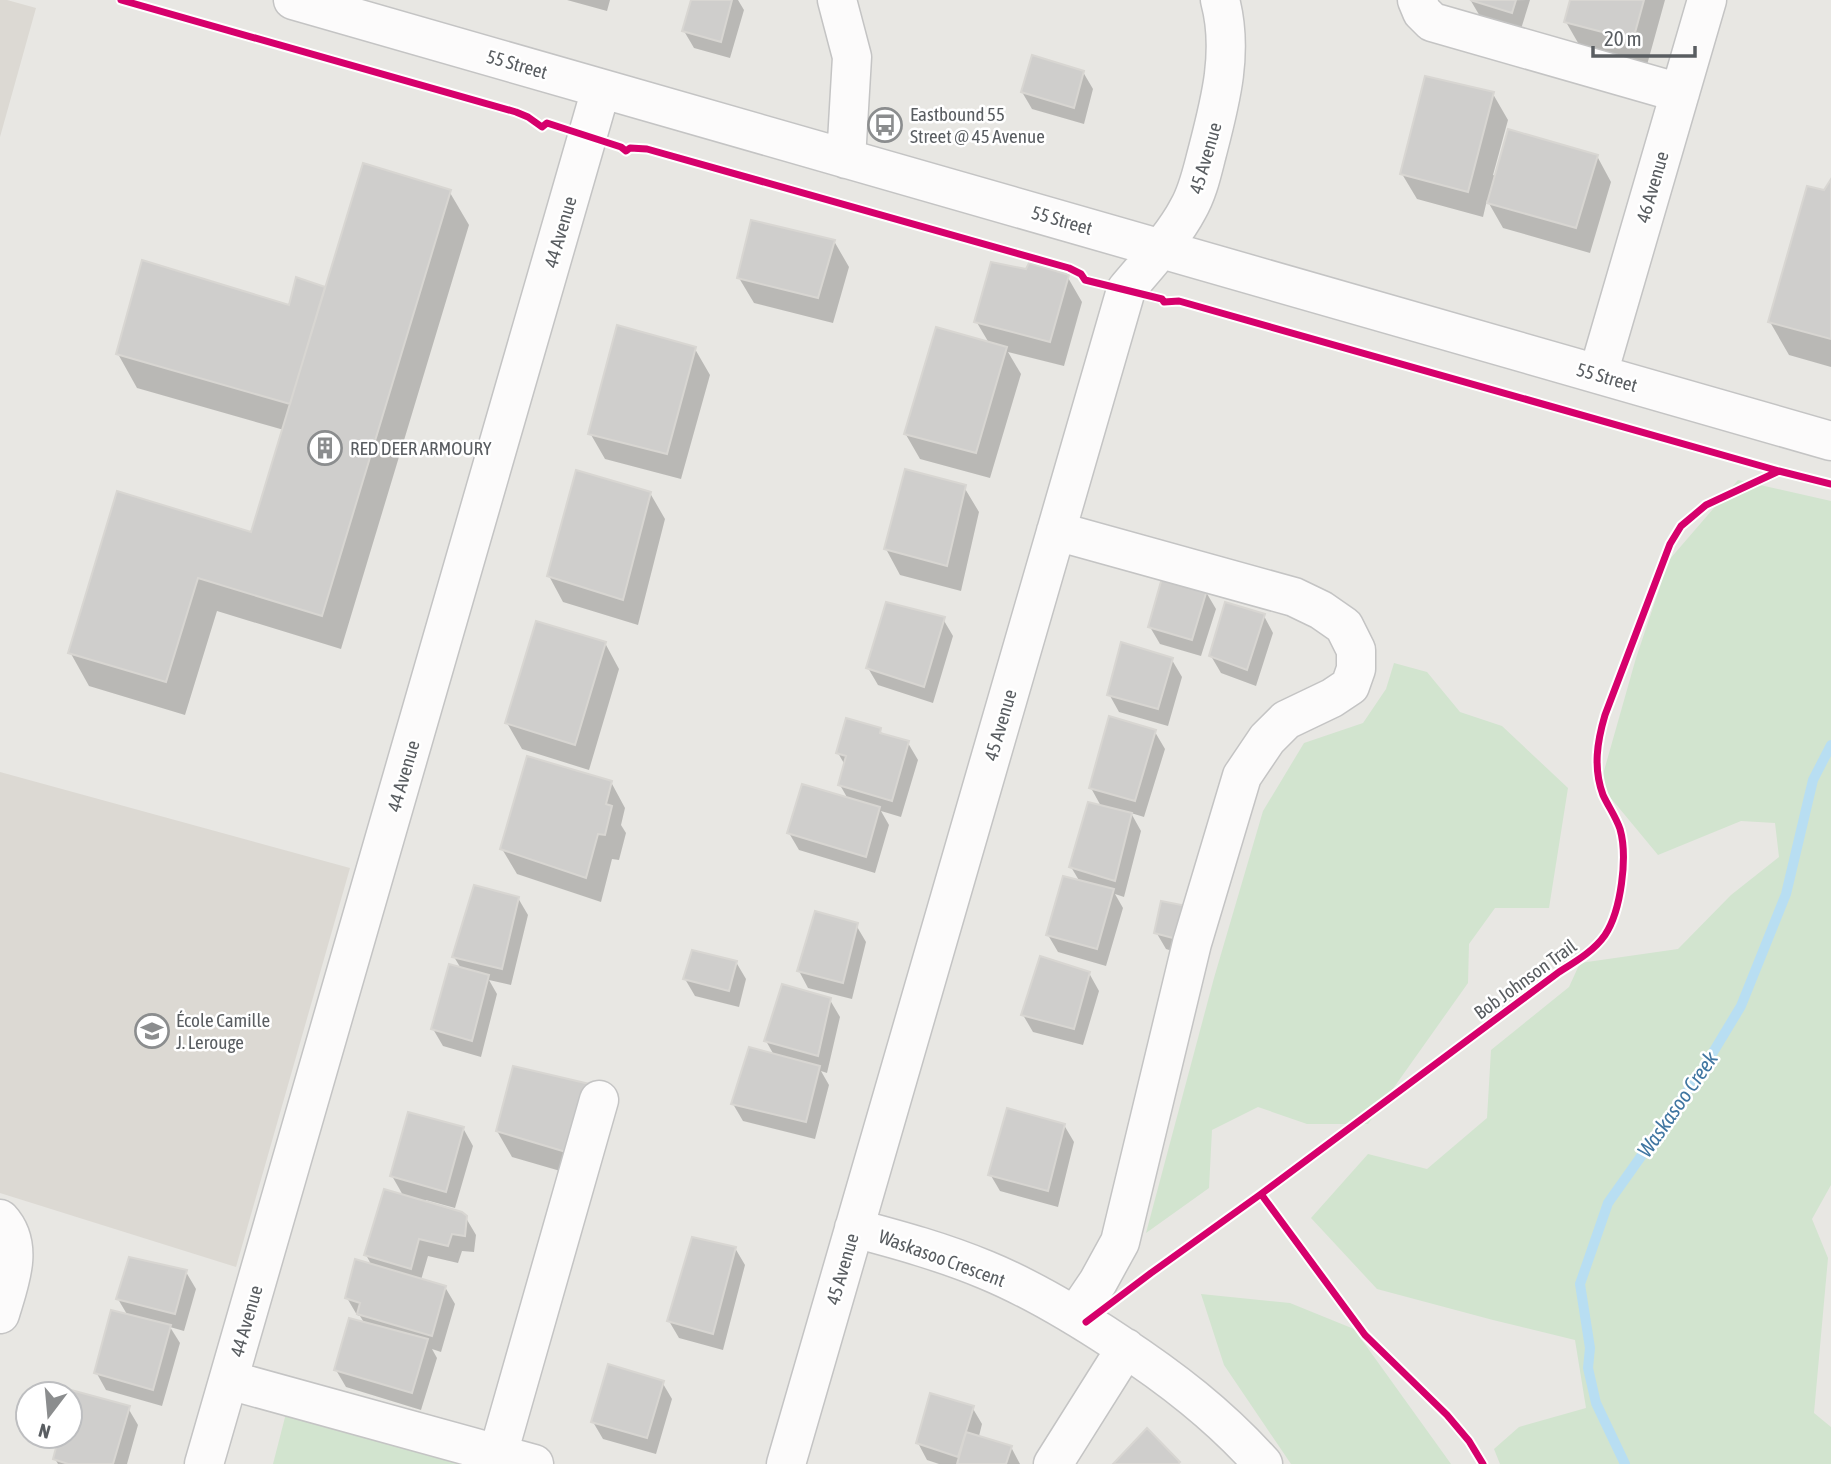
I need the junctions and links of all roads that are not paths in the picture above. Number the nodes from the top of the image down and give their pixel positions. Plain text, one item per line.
1 (293, 0) edge
2 (837, 0) edge
3 (1220, 0) edge
4 (1417, 0) edge
5 (1707, 0) edge
6 (381, 12) edge
7 (601, 89) junction
8 (1680, 93) junction
9 (846, 159) junction
10 (1160, 248) junction
11 (1598, 374) junction
12 (1831, 441) edge
13 (1056, 531) junction
14 (599, 1100) dead end
15 (0, 1219) edge
16 (854, 1228) junction
17 (0, 1314) edge
18 (1075, 1316) junction
19 (1126, 1348) junction
20 (229, 1380) junction
21 (516, 1459) edge
22 (204, 1464) edge
23 (786, 1464) edge
24 (1053, 1464) edge
25 (1263, 1464) edge

1 - 6 street, 55 Street
2 - 9 street
3 - 10 street, 45 Avenue
4 - 8 street
5 - 8 street, 46 Avenue
6 - 7 street, 55 Street
7 - 9 street, 55 Street
7 - 20 street, 44 Avenue
8 - 11 street, 46 Avenue
9 - 10 street, 55 Street
10 - 11 street, 55 Street
10 - 13 street, 45 Avenue
11 - 12 street, 55 Street
13 - 16 street, 45 Avenue
13 - 18 street
14 - 21 street
15 - 17 street
16 - 18 street, Waskasoo Crescent
16 - 23 street, 45 Avenue
18 - 19 street, Waskasoo Crescent
19 - 24 street
19 - 25 street, Waskasoo Crescent
20 - 21 street
20 - 22 street, 44 Avenue

